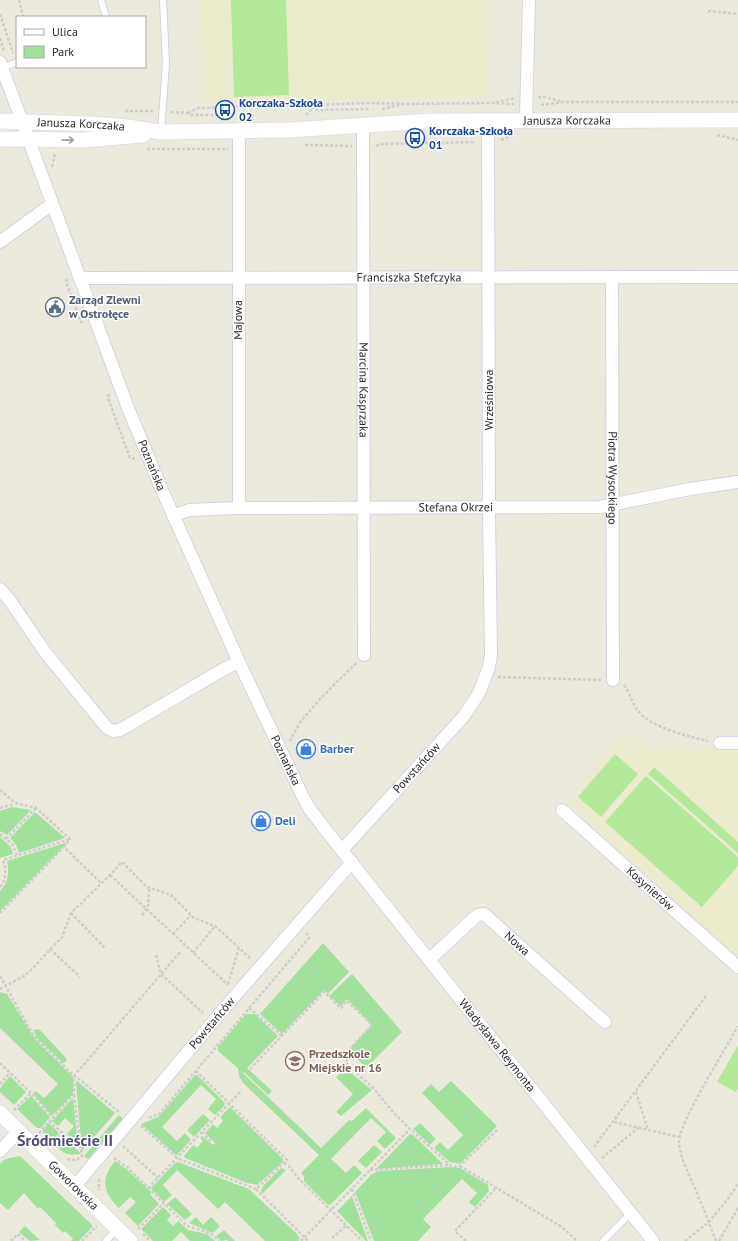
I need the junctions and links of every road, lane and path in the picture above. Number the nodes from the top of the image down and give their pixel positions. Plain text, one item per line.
1 (19, 0) edge
2 (101, 0) edge
3 (163, 0) edge
4 (529, 0) edge
5 (708, 11) dead end
6 (0, 14) edge
7 (738, 14) edge
8 (23, 16) edge
9 (106, 16) edge
10 (15, 63) edge
11 (1, 65) edge
12 (563, 102) dead end
13 (738, 102) edge
14 (492, 103) dead end
15 (406, 104) junction
16 (313, 107) junction
17 (372, 109) dead end
18 (380, 109) dead end
19 (188, 113) dead end
20 (488, 120) junction
21 (526, 120) junction
22 (737, 120) edge
23 (0, 121) edge
24 (23, 122) junction
25 (363, 126) junction
26 (239, 131) junction
27 (161, 132) junction
28 (517, 133) dead end
29 (713, 134) dead end
30 (0, 139) edge
31 (29, 140) junction
32 (738, 140) edge
33 (488, 141) junction
34 (300, 145) dead end
35 (370, 148) dead end
36 (355, 149) dead end
37 (52, 204) junction
38 (0, 242) edge
39 (363, 277) junction
40 (489, 277) junction
41 (612, 277) junction
42 (738, 277) edge
43 (80, 278) junction
44 (238, 278) junction
45 (738, 482) edge
46 (613, 504) junction
47 (489, 507) junction
48 (239, 508) junction
49 (364, 508) junction
50 (173, 516) junction
51 (0, 589) edge
52 (364, 655) joint
53 (239, 662) junction
54 (489, 679) junction
55 (613, 680) junction
56 (285, 738) dead end
57 (720, 743) joint
58 (738, 743) edge
59 (0, 790) edge
60 (15, 803) junction
61 (0, 808) edge
62 (36, 808) junction
63 (562, 810) dead end
64 (0, 834) edge
65 (6, 839) junction
66 (70, 839) junction
67 (64, 847) junction
68 (342, 850) junction
69 (17, 855) junction
70 (352, 862) junction
71 (110, 875) junction
72 (101, 883) junction
73 (0, 887) edge
74 (149, 889) junction
75 (146, 909) junction
76 (0, 913) edge
77 (71, 913) junction
78 (142, 915) dead end
79 (191, 915) junction
80 (215, 926) junction
81 (306, 932) dead end
82 (172, 934) junction
83 (239, 947) junction
84 (105, 948) dead end
85 (50, 949) junction
86 (181, 950) dead end
87 (193, 953) junction
88 (156, 954) dead end
89 (253, 960) dead end
90 (429, 960) junction
91 (738, 967) edge
92 (160, 974) junction
93 (0, 976) edge
94 (80, 977) dead end
95 (229, 985) junction
96 (6, 987) junction
97 (0, 989) edge
98 (224, 990) dead end
99 (706, 996) dead end
100 (208, 1008) dead end
101 (249, 1008) junction
102 (605, 1022) dead end
103 (738, 1026) edge
104 (282, 1036) junction
105 (0, 1063) edge
106 (250, 1069) dead end
107 (196, 1071) junction
108 (10, 1073) junction
109 (74, 1076) junction
110 (0, 1084) edge
111 (242, 1090) dead end
112 (636, 1091) junction
113 (31, 1093) junction
114 (74, 1094) junction
115 (229, 1103) junction
116 (124, 1106) dead end
117 (8, 1109) edge
118 (19, 1114) dead end
119 (53, 1118) junction
120 (148, 1118) dead end
121 (142, 1120) dead end
122 (49, 1121) junction
123 (614, 1122) junction
124 (140, 1124) junction
125 (638, 1127) junction
126 (135, 1129) dead end
127 (410, 1129) junction
128 (498, 1129) dead end
129 (26, 1130) junction
130 (648, 1130) junction
131 (62, 1132) junction
132 (202, 1132) junction
133 (38, 1133) junction
134 (42, 1137) dead end
135 (679, 1137) junction
136 (126, 1140) dead end
137 (47, 1141) dead end
138 (212, 1143) dead end
139 (51, 1145) junction
140 (55, 1149) dead end
141 (80, 1149) junction
142 (592, 1149) dead end
143 (0, 1151) edge
144 (117, 1151) dead end
145 (86, 1152) dead end
146 (82, 1156) junction
147 (64, 1157) dead end
148 (177, 1158) junction
149 (599, 1159) dead end
150 (284, 1163) junction
151 (450, 1165) junction
152 (460, 1166) junction
153 (370, 1170) junction
154 (99, 1175) dead end
155 (158, 1178) junction
156 (738, 1185) edge
157 (75, 1186) junction
158 (148, 1188) junction
159 (496, 1188) junction
160 (256, 1189) junction
161 (352, 1189) junction
162 (102, 1195) dead end
163 (164, 1203) junction
164 (738, 1208) edge
165 (331, 1210) junction
166 (630, 1213) junction
167 (709, 1222) junction
168 (133, 1224) dead end
169 (97, 1225) dead end
170 (346, 1226) junction
171 (118, 1228) junction
172 (134, 1235) edge
173 (304, 1238) junction
174 (332, 1238) dead end
175 (464, 1240) edge
176 (11, 1241) edge
177 (25, 1241) edge
178 (82, 1241) edge
179 (106, 1241) edge
180 (150, 1241) edge
181 (219, 1241) edge
182 (301, 1241) edge
183 (308, 1241) edge
184 (362, 1241) edge
185 (371, 1241) edge
186 (577, 1241) edge
187 (603, 1241) edge
188 (653, 1241) edge
189 (685, 1241) edge
190 (717, 1241) edge

1 - 8 path
2 - 9 lane
3 - 27 lane
4 - 21 street
5 - 7 path
6 - 10 path
10 - 11 lane
11 - 24 street, Poznańska
12 - 13 path
14 - 15 path
15 - 16 path
15 - 18 path
16 - 17 path
16 - 19 path
20 - 21 street, Janusza Korczaka
20 - 25 street, Janusza Korczaka
20 - 33 street, Wrześniowa
21 - 22 street, Janusza Korczaka
23 - 24 street, Janusza Korczaka
24 - 27 street, Janusza Korczaka
24 - 31 street, Poznańska
25 - 26 street, Janusza Korczaka
25 - 39 street, Marcina Kasprzaka
26 - 27 street, Janusza Korczaka
26 - 44 street, Majowa
31 -> 27 street, Janusza Korczaka
28 - 33 path
29 - 32 path
30 - 31 street, Janusza Korczaka
31 - 37 street, Poznańska
33 - 35 path
33 - 40 street, Wrześniowa
34 - 36 path
37 - 38 street
37 - 43 street, Poznańska
39 - 40 street, Franciszka Stefczyka
39 - 44 street, Franciszka Stefczyka
39 - 49 street, Marcina Kasprzaka
40 - 41 street, Franciszka Stefczyka
40 - 47 street, Wrześniowa
41 - 42 street, Franciszka Stefczyka
41 - 46 street, Piotra Wysockiego
43 - 44 street, Franciszka Stefczyka
43 - 50 street, Poznańska
44 - 48 street, Majowa
45 - 46 street, Stefana Okrzei
46 - 47 street, Stefana Okrzei
46 - 55 street, Piotra Wysockiego
47 - 49 street, Stefana Okrzei
47 - 54 street, Wrześniowa
48 - 49 street, Stefana Okrzei
48 - 50 street, Stefana Okrzei
49 - 52 street, Marcina Kasprzaka
50 - 53 street, Poznańska
51 - 53 street
52 - 56 path
53 - 68 street, Poznańska
54 - 55 path
54 - 68 street, Powstańców
55 - 57 path
57 - 58 street
59 - 60 path
60 - 61 path
60 - 62 path
62 - 65 path
62 - 66 path
63 - 91 street, Kosynierów
64 - 65 path
65 - 69 path
66 - 67 path
66 - 69 path
67 - 72 path
67 - 76 path
68 - 70 street, Władysława Reymonta
69 - 73 path
70 - 90 street, Władysława Reymonta
70 - 157 street, Powstańców
71 - 72 path
71 - 74 path
71 - 75 path
72 - 77 path
74 - 75 path
74 - 79 path
75 - 78 path
75 - 82 path
77 - 84 path
77 - 85 path
79 - 80 path
79 - 82 path
80 - 83 path
80 - 87 path
81 - 101 path
82 - 87 path
83 - 89 path
83 - 95 path
85 - 94 path
85 - 96 path
86 - 92 path
87 - 95 path
88 - 92 path
90 - 102 street, Nowa
90 - 166 street, Władysława Reymonta
92 - 100 path
92 - 109 path
93 - 96 path
95 - 98 path
96 - 97 path
96 - 109 path
99 - 112 path
101 - 104 path
101 - 107 path
103 - 135 path
104 - 106 path
104 - 127 path
105 - 108 path
107 - 115 path
107 - 120 path
108 - 110 path
108 - 113 path
109 - 114 path
109 - 116 path
111 - 115 path
112 - 123 path
112 - 130 path
113 - 117 path
113 - 119 path
114 - 119 path
114 - 141 path
115 - 132 path
115 - 150 path
117 - 118 path
117 - 129 street, Goworowska
119 - 122 path
121 - 124 path
122 - 131 path
122 - 133 path
123 - 125 path
123 - 142 path
124 - 126 path
124 - 148 path
125 - 130 path
125 - 149 path
127 - 151 path
127 - 153 path
128 - 152 path
129 - 133 path
129 - 143 street
129 - 157 street, Goworowska
130 - 135 path
131 - 139 path
131 - 141 path
132 - 138 path
132 - 148 path
133 - 134 path
135 - 167 path
136 - 155 path
137 - 139 path
139 - 140 path
141 - 146 path
144 - 158 path
145 - 146 path
146 - 147 path
148 - 155 path
148 - 160 path
150 - 160 path
150 - 165 path
151 - 152 path
151 - 153 path
152 - 159 path
153 - 161 path
154 - 162 path
155 - 158 path
156 - 167 path
157 - 171 street, Goworowska
158 - 163 path
159 - 175 path
159 - 186 path
160 - 173 path
161 - 165 path
161 - 185 path
163 - 172 path
163 - 181 path
164 - 190 path
165 - 170 path
165 - 173 path
166 - 187 lane
166 - 188 street, Władysława Reymonta
167 - 189 path
167 - 190 path
168 - 172 path
169 - 178 path
170 - 174 path
170 - 184 path
171 - 172 street, Goworowska
171 - 179 lane
172 - 180 path
173 - 182 path
173 - 183 path
176 - 177 path

